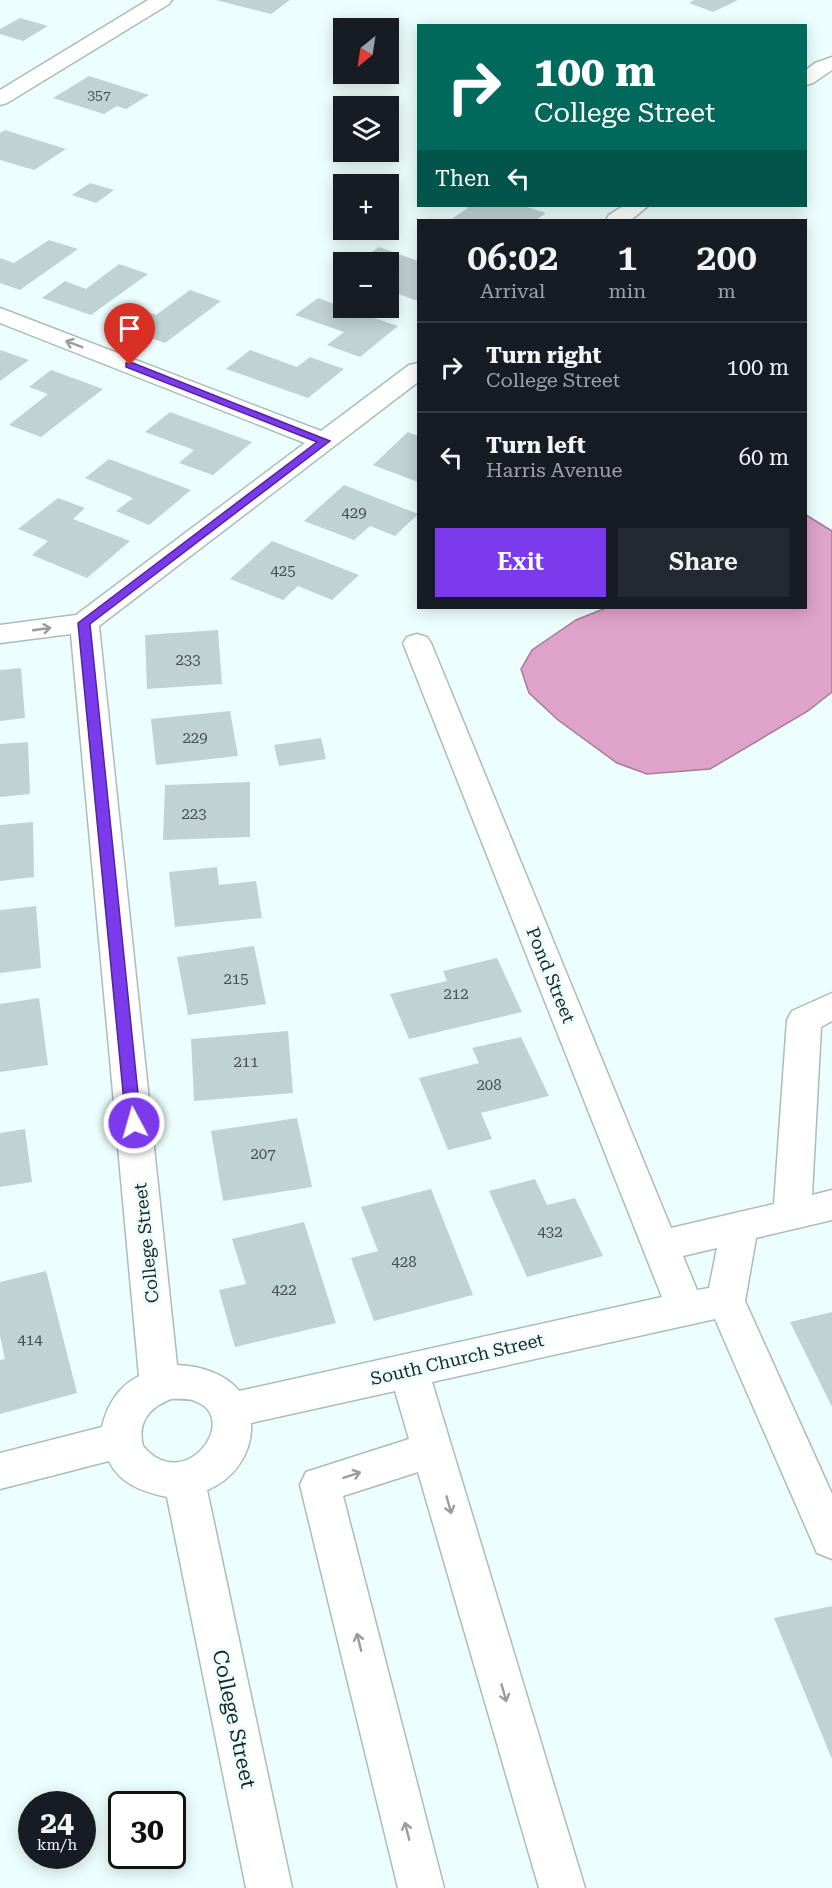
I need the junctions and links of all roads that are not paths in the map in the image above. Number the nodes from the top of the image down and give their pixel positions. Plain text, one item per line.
1 (162, 0) edge
2 (832, 63) edge
3 (807, 78) edge
4 (0, 99) edge
5 (636, 207) edge
6 (618, 219) edge
7 (0, 315) edge
8 (417, 371) edge
9 (324, 441) junction
10 (84, 623) junction
11 (0, 634) edge
12 (417, 643) dead end
13 (832, 1006) edge
14 (832, 1206) edge
15 (792, 1215) junction
16 (739, 1227) junction
17 (660, 1246) junction
18 (726, 1301) junction
19 (685, 1308) junction
20 (408, 1369) junction
21 (160, 1386) junction
22 (229, 1412) junction
23 (120, 1440) junction
24 (432, 1449) junction
25 (0, 1471) edge
26 (184, 1480) junction
27 (832, 1540) edge
28 (269, 1888) edge
29 (421, 1888) edge
30 (562, 1888) edge

1 - 4 street
2 - 3 street
5 - 6 street
9 -> 7 street
8 - 9 street
9 - 10 street
11 -> 10 street
10 - 21 street, College Street
12 - 17 street, Pond Street
13 - 15 street
14 - 15 street
15 - 16 street
16 - 17 street
16 - 18 street
17 - 19 street, Pond Street
18 - 19 street, South Church Street
18 - 27 street
19 - 20 street, South Church Street
20 - 22 street, South Church Street
20 - 24 street
21 - 22 street
21 - 23 street
22 - 26 street
23 - 25 street
23 - 26 street
29 -> 24 street
24 -> 30 street
26 - 28 street, College Street

